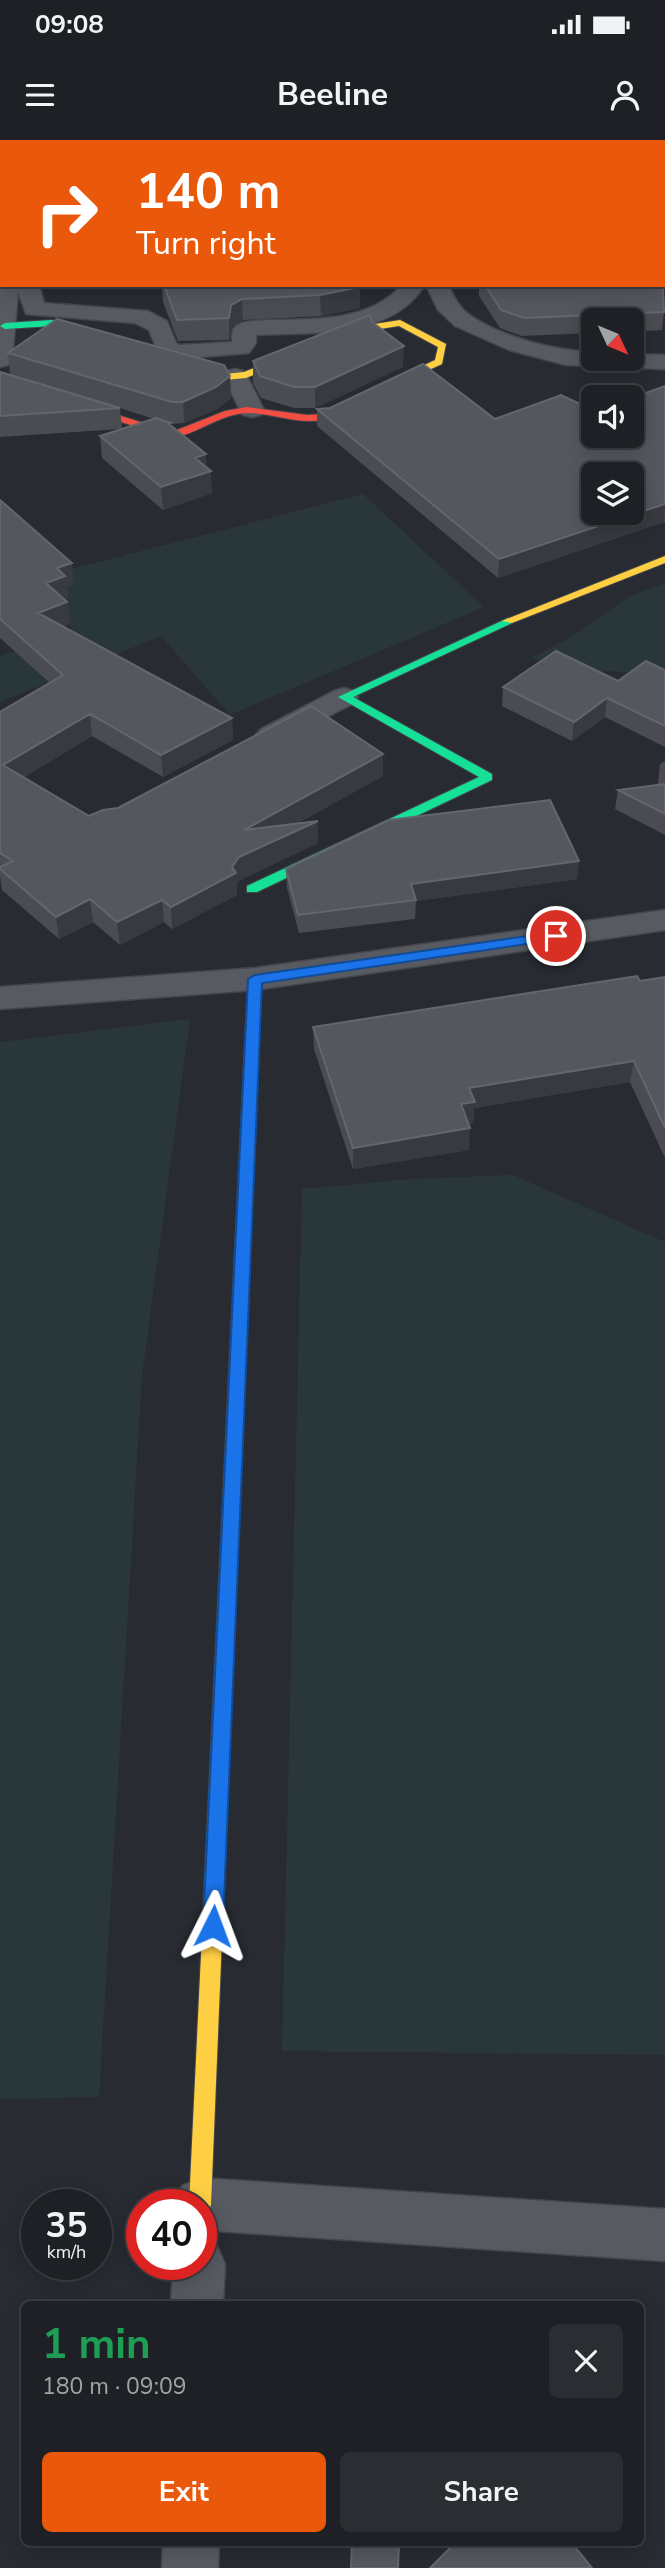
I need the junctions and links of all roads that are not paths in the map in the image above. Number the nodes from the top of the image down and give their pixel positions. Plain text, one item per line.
1 (8, 287) edge
2 (28, 287) edge
3 (410, 287) edge
4 (438, 287) edge
5 (5, 326) junction
6 (121, 342) edge
7 (145, 351) edge
8 (0, 360) edge
9 (665, 362) edge
10 (235, 376) junction
11 (0, 381) edge
12 (252, 410) junction
13 (665, 559) edge
14 (344, 697) junction
15 (249, 747) edge
16 (252, 889) dead end
17 (665, 920) edge
18 (255, 979) junction
19 (0, 998) edge
20 (201, 2189) edge
21 (217, 2205) edge
22 (665, 2235) edge
23 (198, 2280) edge
24 (197, 2301) edge
25 (191, 2546) edge
26 (190, 2568) edge

1 - 5 street
2 - 3 street
4 - 9 street
5 - 6 street
5 - 8 street
7 - 10 street
10 - 12 street
10 - 12 street
11 - 12 street
13 - 14 street
14 - 15 street
14 - 16 street
17 - 18 street
18 - 19 street
18 - 20 street
21 - 22 street
23 - 24 street
25 - 26 street

